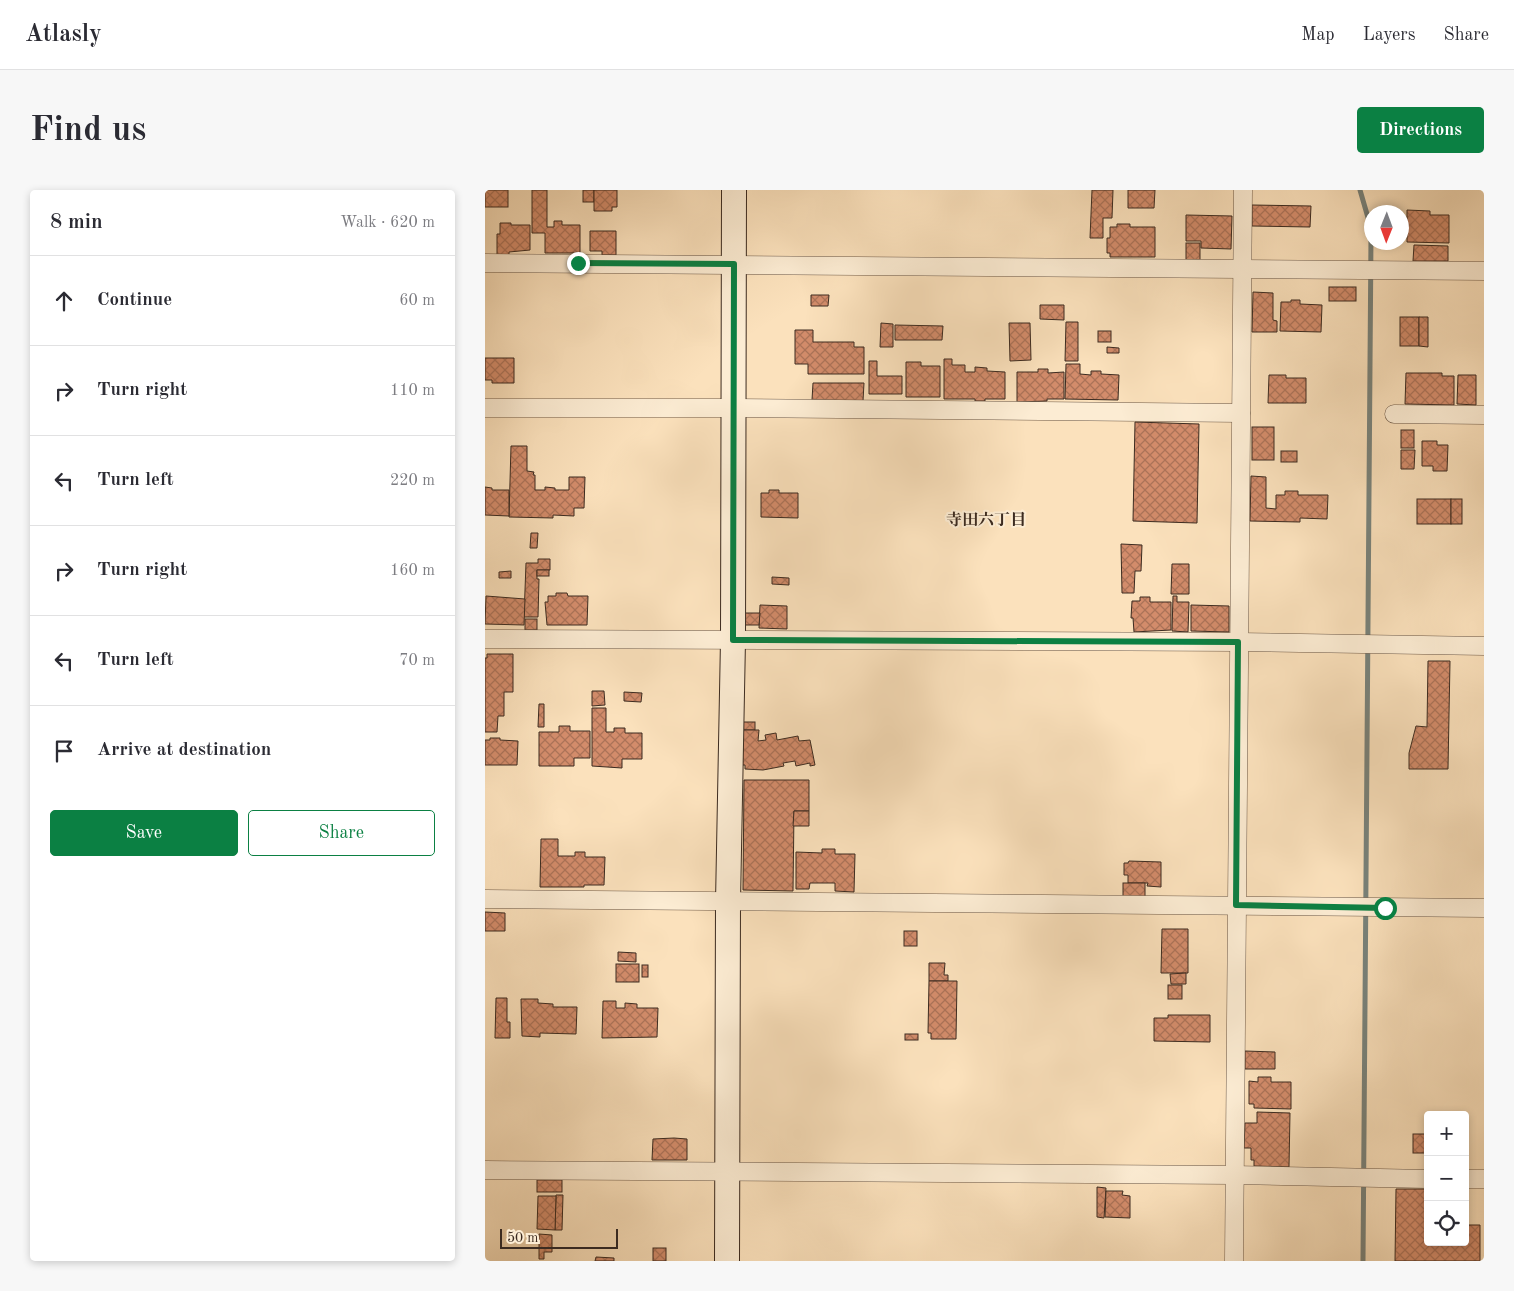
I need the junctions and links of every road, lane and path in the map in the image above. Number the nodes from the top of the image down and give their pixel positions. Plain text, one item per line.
1 (734, 190) edge
2 (1243, 190) edge
3 (485, 263) edge
4 (734, 264) junction
5 (1242, 268) junction
6 (1484, 271) edge
7 (485, 408) edge
8 (733, 408) junction
9 (1241, 413) junction
10 (1394, 414) dead end
11 (1484, 415) edge
12 (485, 639) edge
13 (733, 640) junction
14 (1238, 642) junction
15 (1484, 646) edge
16 (485, 899) edge
17 (728, 902) junction
18 (1236, 905) junction
19 (1484, 908) edge
20 (485, 1170) edge
21 (728, 1172) junction
22 (1234, 1175) junction
23 (1424, 1179) edge
24 (1469, 1179) edge
25 (1484, 1179) edge
26 (727, 1261) edge
27 (1234, 1261) edge

1 - 4 street
2 - 5 street
3 - 4 street
4 - 5 street
4 - 8 street
5 - 6 street
5 - 9 street
7 - 8 street
8 - 9 street
8 - 13 street
9 - 14 street
10 - 11 street
12 - 13 street
13 - 14 street
13 - 17 street
14 - 15 street
14 - 18 street
16 - 17 street
17 - 18 street
17 - 21 street
18 - 19 street
18 - 22 street
20 - 21 street
21 - 22 street
21 - 26 street
22 - 23 street
22 - 27 street
24 - 25 street

